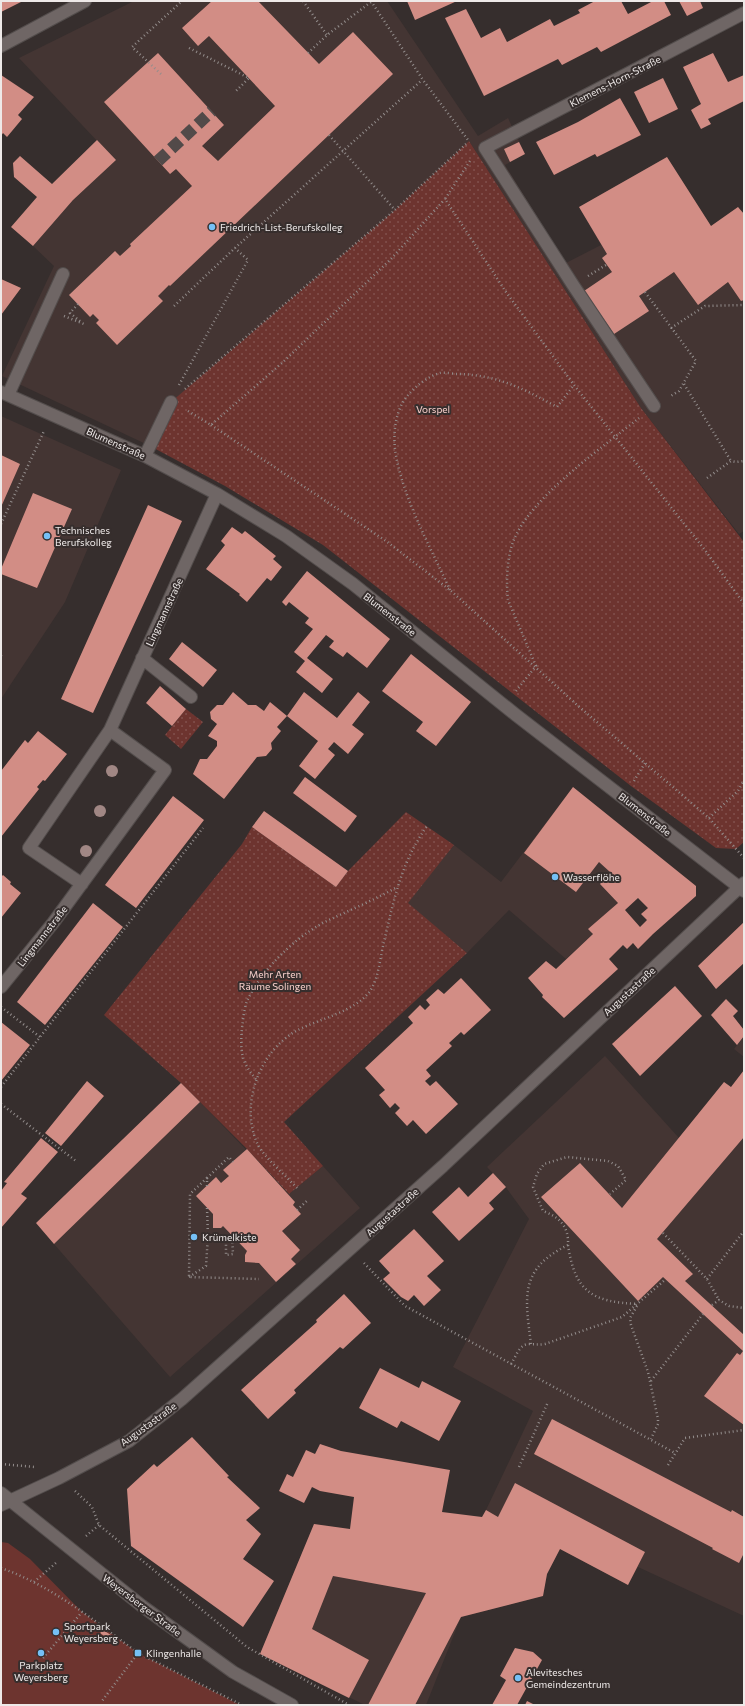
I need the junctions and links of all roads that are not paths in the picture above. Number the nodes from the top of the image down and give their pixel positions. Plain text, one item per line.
1 (85, 1) edge
2 (744, 13) edge
3 (1, 46) edge
4 (63, 274) dead end
5 (5, 394) edge
6 (171, 402) road end
7 (654, 406) road end
8 (145, 456) junction
9 (217, 494) junction
10 (142, 658) junction
11 (191, 697) dead end
12 (110, 730) junction
13 (82, 884) junction
14 (743, 887) edge
15 (1, 987) edge
16 (1, 1493) edge
17 (6, 1504) edge
18 (292, 1705) edge

1 - 3 street
2 - 7 street, Klemens-Horn-Straße
4 - 5 street
5 - 8 street, Blumenstraße
6 - 8 street
8 - 9 street, Blumenstraße
9 - 10 street, Lingmannstraße
9 - 14 street, Blumenstraße
10 - 11 street
10 - 12 street, Lingmannstraße
12 - 13 street, Lingmannstraße
12 - 13 street, Lingmannstraße
13 - 15 street, Lingmannstraße
14 - 17 street, Augustastraße
16 - 17 street, Weyersberger Straße
17 - 18 street, Weyersberger Straße

